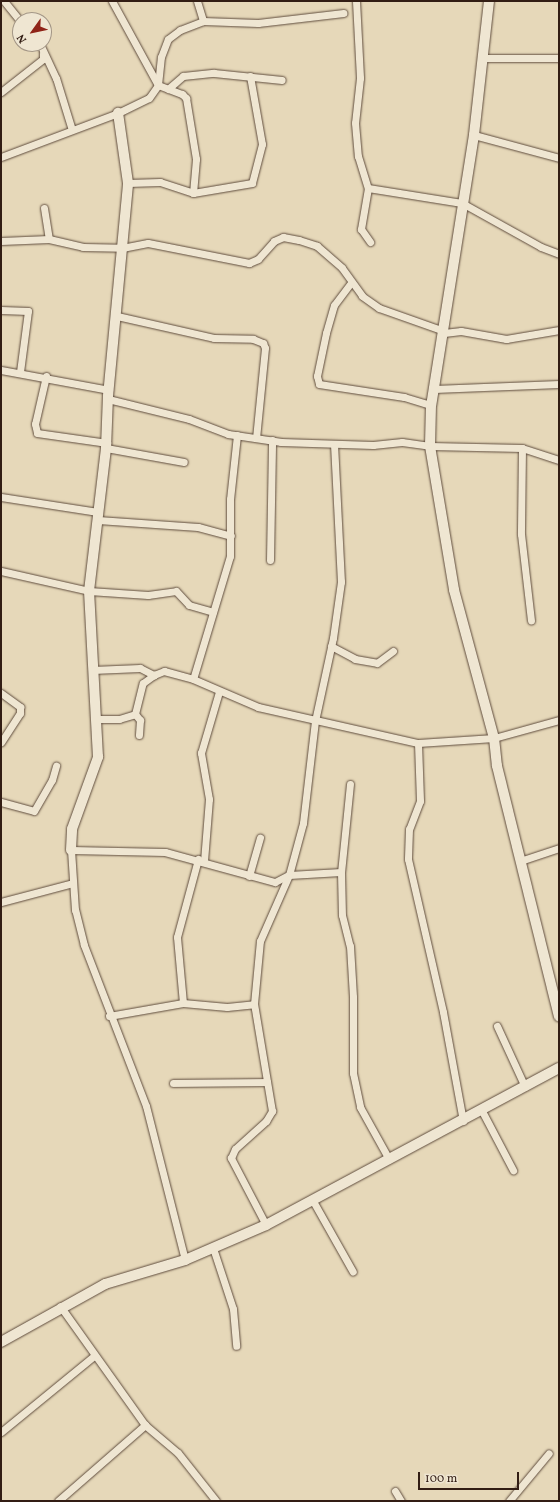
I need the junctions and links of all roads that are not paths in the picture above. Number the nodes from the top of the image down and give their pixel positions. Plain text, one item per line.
1 (4, 1) edge
2 (112, 1) edge
3 (198, 1) edge
4 (356, 1) edge
5 (489, 1) edge
6 (13, 12) edge
7 (343, 13) dead end
8 (203, 21) junction
9 (43, 53) joint
10 (481, 58) junction
11 (559, 58) edge
12 (250, 76) junction
13 (282, 80) dead end
14 (158, 85) junction
15 (168, 89) junction
16 (1, 92) edge
17 (118, 113) junction
18 (72, 130) junction
19 (474, 135) junction
20 (1, 157) edge
21 (559, 158) edge
22 (128, 183) junction
23 (368, 188) junction
24 (193, 193) junction
25 (462, 203) junction
26 (44, 208) dead end
27 (49, 239) junction
28 (1, 242) edge
29 (370, 242) dead end
30 (122, 248) junction
31 (559, 254) edge
32 (350, 284) junction
33 (1, 310) edge
34 (117, 316) junction
35 (559, 330) edge
36 (444, 332) junction
37 (1, 370) edge
38 (20, 372) junction
39 (46, 376) junction
40 (559, 384) edge
41 (434, 389) junction
42 (108, 394) junction
43 (431, 406) junction
44 (237, 435) junction
45 (256, 438) junction
46 (272, 440) junction
47 (334, 444) junction
48 (107, 445) junction
49 (430, 446) junction
50 (522, 448) junction
51 (559, 460) edge
52 (184, 462) dead end
53 (1, 497) edge
54 (98, 516) junction
55 (230, 536) junction
56 (270, 560) dead end
57 (1, 572) edge
58 (89, 591) junction
59 (213, 612) junction
60 (531, 620) dead end
61 (331, 646) junction
62 (393, 652) dead end
63 (140, 668) junction
64 (92, 670) junction
65 (154, 675) junction
66 (193, 679) junction
67 (143, 683) junction
68 (219, 692) junction
69 (1, 693) edge
70 (135, 714) junction
71 (98, 719) junction
72 (559, 720) edge
73 (315, 721) junction
74 (139, 734) dead end
75 (494, 738) junction
76 (1, 742) edge
77 (418, 743) junction
78 (56, 766) dead end
79 (350, 784) dead end
80 (1, 802) edge
81 (260, 838) dead end
82 (559, 848) edge
83 (71, 850) junction
84 (201, 860) junction
85 (520, 861) junction
86 (341, 872) junction
87 (288, 875) junction
88 (249, 876) junction
89 (73, 883) junction
90 (1, 902) edge
91 (183, 1004) junction
92 (254, 1004) junction
93 (109, 1016) junction
94 (559, 1016) edge
95 (497, 1026) dead end
96 (559, 1068) edge
97 (267, 1082) junction
98 (173, 1083) dead end
99 (526, 1087) junction
100 (482, 1111) junction
101 (463, 1121) junction
102 (389, 1159) junction
103 (513, 1170) dead end
104 (313, 1201) junction
105 (266, 1225) junction
106 (214, 1248) junction
107 (185, 1260) junction
108 (353, 1272) dead end
109 (60, 1306) junction
110 (1, 1342) edge
111 (236, 1346) dead end
112 (94, 1356) junction
113 (145, 1425) junction
114 (1, 1432) edge
115 (549, 1452) dead end
116 (395, 1492) dead end
117 (58, 1501) edge
118 (216, 1501) edge
119 (401, 1501) edge
120 (509, 1501) edge

1 - 6 street
2 - 14 street
3 - 8 street
4 - 23 street
5 - 10 street
7 - 8 street
8 - 14 street
9 - 16 street
9 - 18 street
10 - 11 street
10 - 19 street
12 - 13 street
12 - 15 street
12 - 24 street
14 - 15 street
14 - 17 street
15 - 24 street
17 - 18 street
17 - 22 street
18 - 20 street
19 - 21 street
19 - 25 street
22 - 24 street
22 - 30 street
23 - 25 street
23 - 29 street
25 - 31 street
25 - 36 street
26 - 27 street
27 - 28 street
27 - 30 street
30 - 32 street
30 - 34 street
32 - 36 street
32 - 43 street
33 - 38 street
34 - 42 street
34 - 45 street
35 - 36 street
36 - 41 street
37 - 38 street
38 - 39 street
39 - 42 street
39 - 48 street
40 - 41 street
41 - 43 street
42 - 44 street
42 - 48 street
43 - 49 street
44 - 45 street
44 - 55 street
45 - 46 street
46 - 47 street
46 - 56 street
47 - 49 street
47 - 61 street
48 - 52 street
48 - 54 street
49 - 50 street
49 - 75 street
50 - 51 street
50 - 60 street
53 - 54 street
54 - 55 street
54 - 58 street
55 - 59 street
57 - 58 street
58 - 59 street
58 - 64 street
59 - 66 street
61 - 62 street
61 - 73 street
63 - 64 street
63 - 65 street
63 - 67 street
64 - 71 street
65 - 66 street
65 - 67 street
66 - 68 street
67 - 70 street
68 - 73 street
68 - 84 street
69 - 76 street
70 - 71 street
70 - 74 street
71 - 83 street
72 - 75 street
73 - 77 street
73 - 87 street
75 - 77 street
75 - 85 street
77 - 101 street
78 - 80 street
79 - 86 street
81 - 88 street
82 - 85 street
83 - 84 street
83 - 89 street
84 - 88 street
84 - 91 street
85 - 94 street
86 - 87 street
86 - 102 street
87 - 88 street
87 - 92 street
89 - 90 street
89 - 93 street
91 - 92 street
91 - 93 street
92 - 97 street
93 - 107 street
95 - 99 street
96 - 99 street
97 - 98 street
97 - 105 street
99 - 100 street
100 - 101 street
100 - 103 street
101 - 102 street
102 - 104 street
104 - 105 street
104 - 108 street
105 - 106 street
106 - 107 street
106 - 111 street
107 - 109 street
109 - 110 street
109 - 112 street
112 - 113 street
112 - 114 street
113 - 117 street
113 - 118 street
115 - 120 street
116 - 119 street

